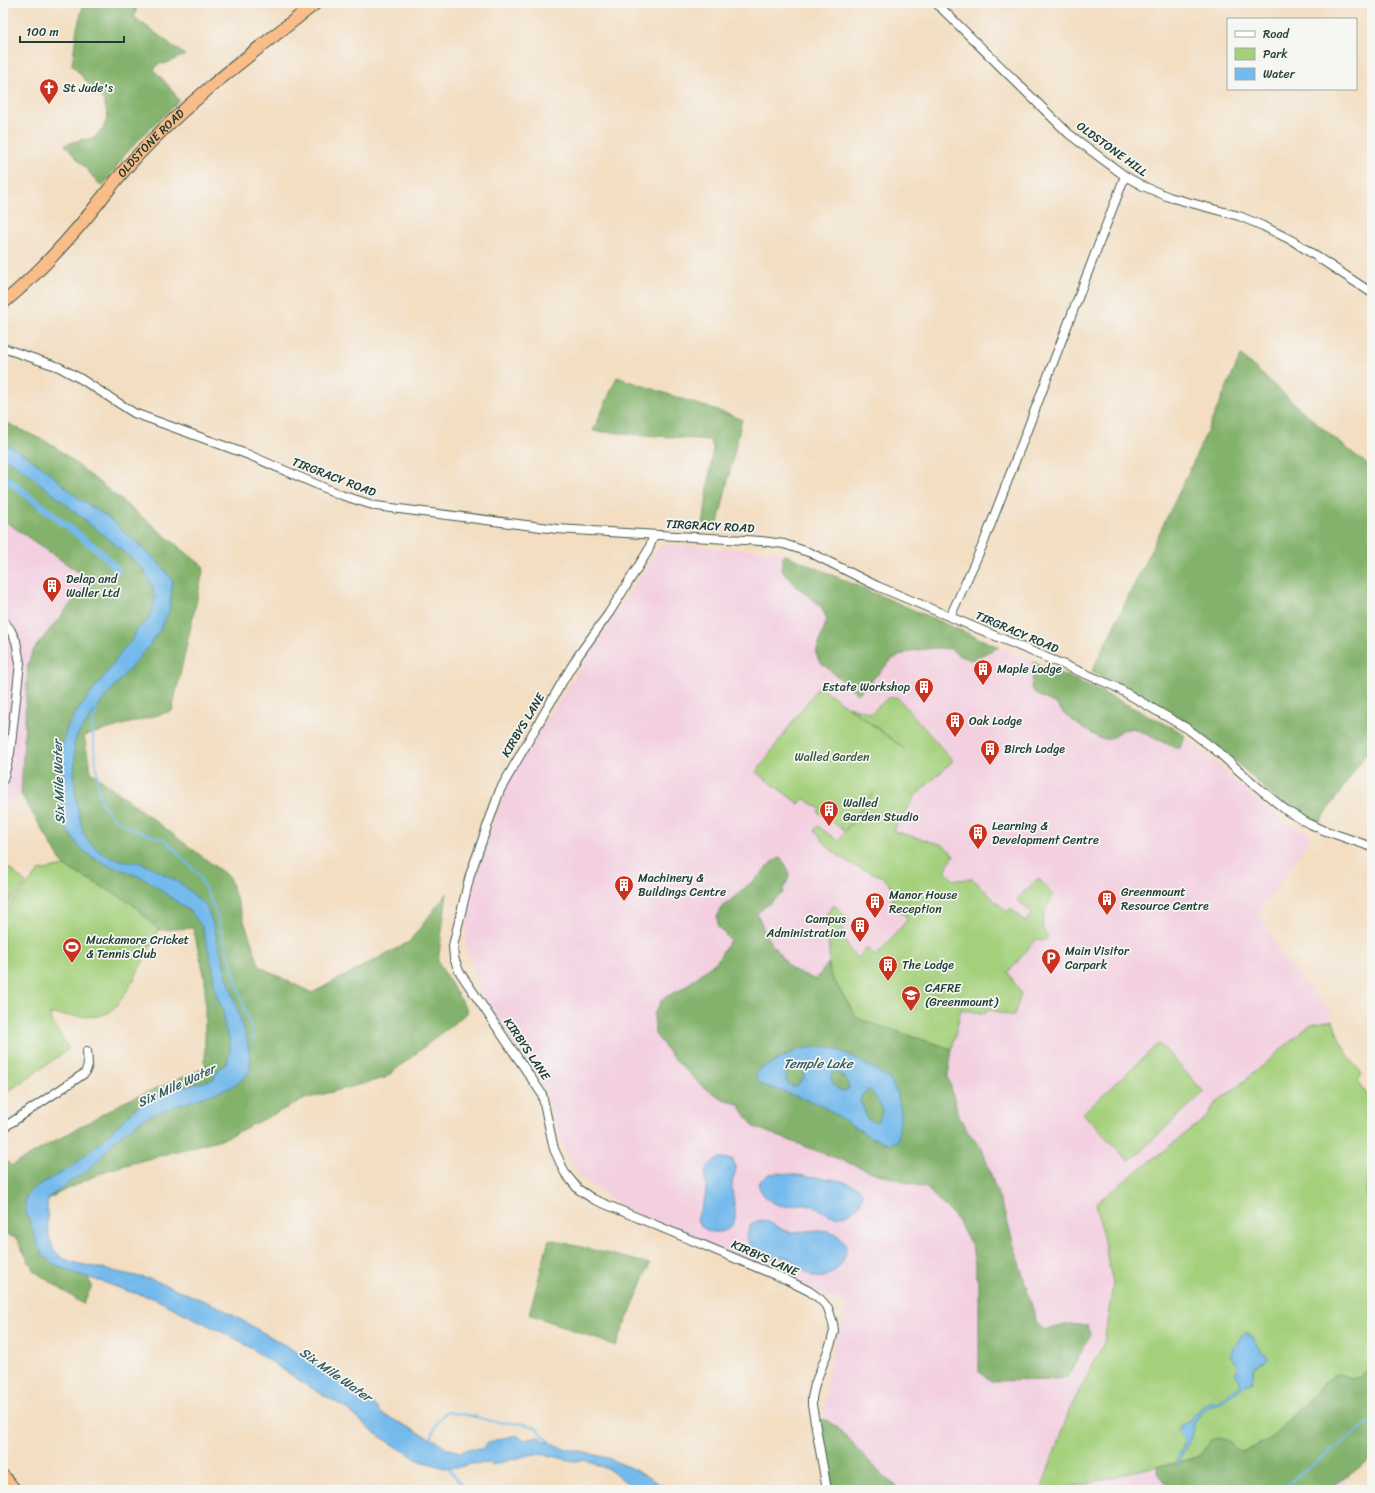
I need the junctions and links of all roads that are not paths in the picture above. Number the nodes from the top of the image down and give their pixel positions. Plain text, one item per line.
1 (316, 3) edge
2 (936, 3) edge
3 (1125, 176) junction
4 (1372, 293) edge
5 (3, 303) edge
6 (3, 348) edge
7 (654, 535) junction
8 (950, 617) junction
9 (3, 621) edge
10 (3, 780) edge
11 (1372, 847) edge
12 (88, 1051) dead end
13 (3, 1128) edge
14 (3, 1476) edge
15 (15, 1490) edge
16 (827, 1490) edge

1 - 5 highway, OLDSTONE ROAD
2 - 3 street, OLDSTONE HILL
3 - 4 street, OLDSTONE HILL
3 - 8 street
6 - 7 street, TIRGRACY ROAD
7 - 8 street, TIRGRACY ROAD
7 - 16 street, KIRBYS LANE
8 - 11 street, TIRGRACY ROAD
9 - 10 street
12 - 13 street
14 - 15 highway

